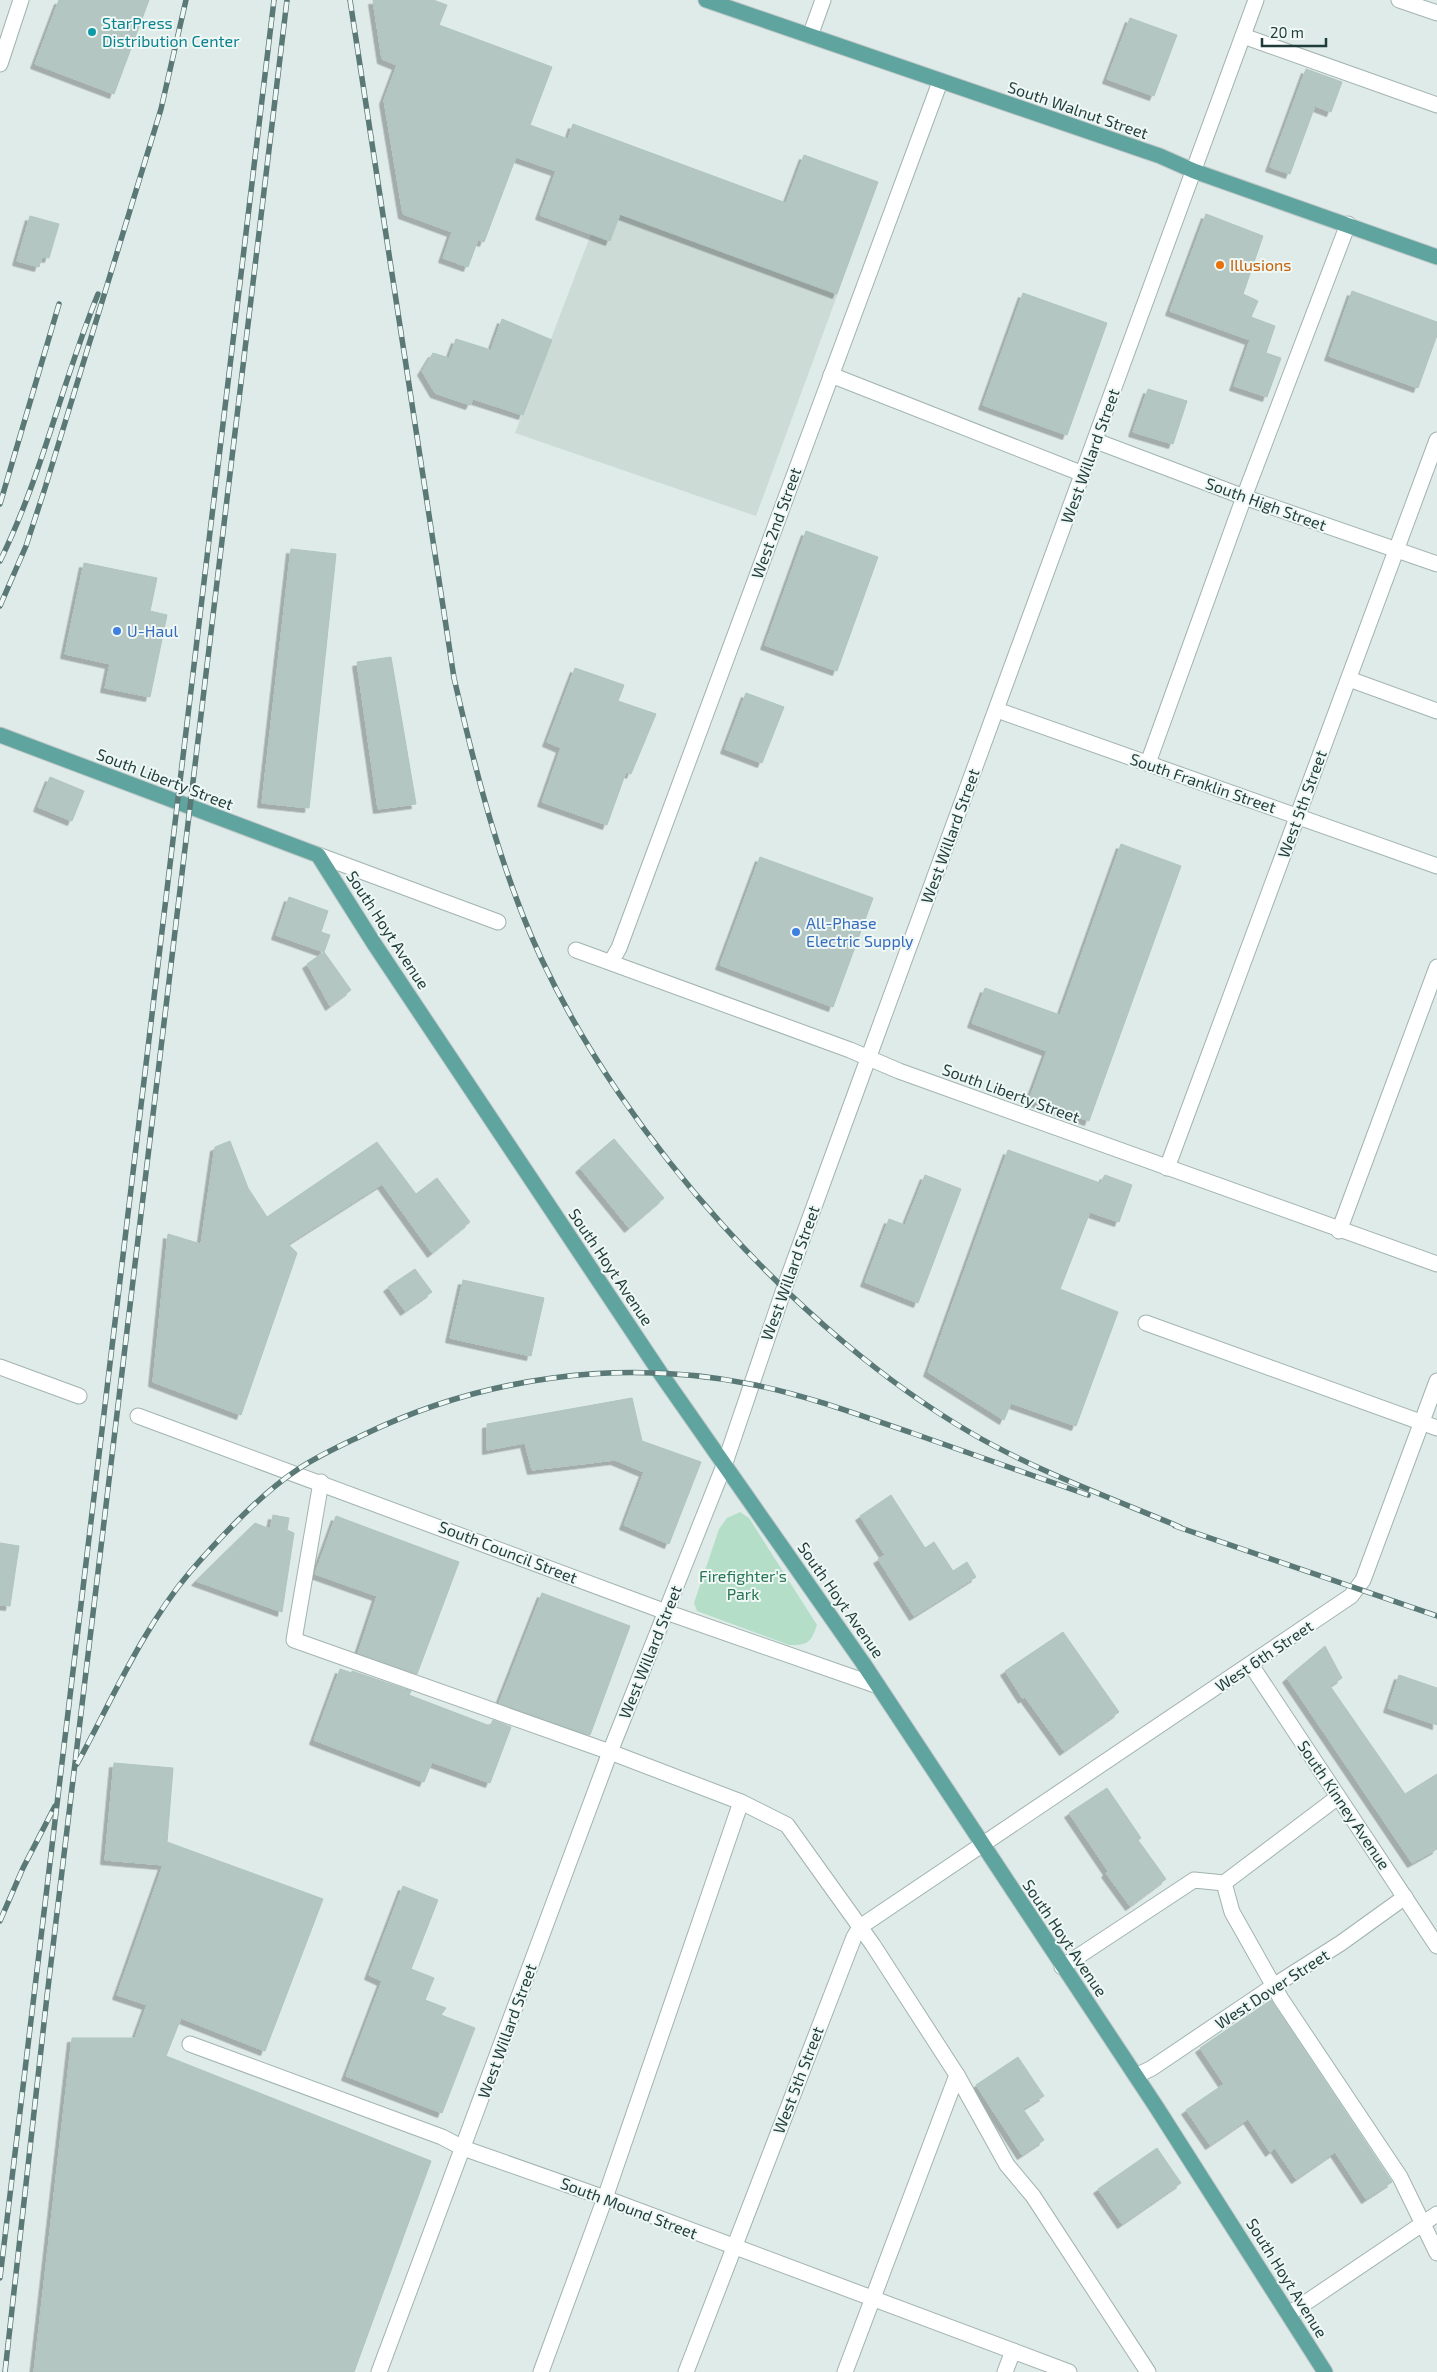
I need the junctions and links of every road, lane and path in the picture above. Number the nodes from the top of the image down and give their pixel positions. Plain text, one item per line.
1 (21, 0) edge
2 (706, 0) edge
3 (823, 0) edge
4 (1256, 0) edge
5 (1399, 0) edge
6 (1431, 8) edge
7 (810, 36) junction
8 (1243, 36) junction
9 (0, 64) edge
10 (940, 82) junction
11 (1437, 105) edge
12 (1194, 171) junction
13 (1348, 224) junction
14 (1437, 257) edge
15 (831, 375) junction
16 (1437, 440) edge
17 (1096, 441) junction
18 (1083, 474) junction
19 (1244, 497) junction
20 (1396, 551) junction
21 (1437, 564) edge
22 (1349, 679) junction
23 (997, 710) junction
24 (1437, 711) edge
25 (0, 735) edge
26 (1148, 763) junction
27 (1297, 816) junction
28 (318, 856) junction
29 (1437, 866) edge
30 (498, 922) dead end
31 (576, 950) dead end
32 (611, 962) junction
33 (1437, 967) edge
34 (868, 1058) junction
35 (1167, 1168) junction
36 (1339, 1231) junction
37 (1437, 1264) edge
38 (1146, 1324) dead end
39 (0, 1367) edge
40 (1437, 1381) edge
41 (79, 1396) dead end
42 (138, 1416) dead end
43 (1422, 1422) junction
44 (1437, 1428) edge
45 (725, 1463) junction
46 (321, 1482) junction
47 (666, 1612) junction
48 (1251, 1665) junction
49 (878, 1686) junction
50 (610, 1752) junction
51 (1338, 1797) junction
52 (741, 1802) junction
53 (982, 1844) junction
54 (1224, 1883) junction
55 (1405, 1897) junction
56 (860, 1927) junction
57 (1437, 1946) edge
58 (1062, 1966) junction
59 (1275, 1985) junction
60 (190, 2044) dead end
61 (957, 2075) junction
62 (1136, 2076) junction
63 (463, 2148) junction
64 (605, 2198) junction
65 (1437, 2214) edge
66 (1424, 2223) junction
67 (733, 2247) junction
68 (1437, 2253) edge
69 (872, 2298) junction
70 (1290, 2314) junction
71 (1013, 2351) junction
72 (379, 2372) edge
73 (541, 2372) edge
74 (686, 2372) edge
75 (845, 2372) edge
76 (1005, 2372) edge
77 (1069, 2372) edge
78 (1148, 2372) edge
79 (1325, 2372) edge

1 - 9 street
2 - 7 main road, South Walnut Street
3 - 7 street
4 - 8 street, West Willard Street
5 - 6 street
7 - 10 main road, South Walnut Street
8 - 11 street
8 - 12 street, West Willard Street
10 - 12 main road, South Walnut Street
10 - 15 street, West 2nd Street
12 - 13 main road, South Walnut Street
12 - 17 street, West Willard Street
13 - 14 main road, South Walnut Street
13 - 19 street
15 - 18 street
15 - 32 street, West 2nd Street
16 - 20 street, West 5th Street
17 - 18 street, West Willard Street
17 - 19 street, South High Street
18 - 23 street, West Willard Street
19 - 20 street, South High Street
19 - 26 street
20 - 21 street, South High Street
20 - 22 street, West 5th Street
22 - 24 street
22 - 27 street, West 5th Street
23 - 26 street, South Franklin Street
23 - 34 street, West Willard Street
25 - 28 main road, South Liberty Street
26 - 27 street, South Franklin Street
27 - 29 street, South Franklin Street
27 - 35 street, West 5th Street
28 - 30 street
28 - 45 main road, South Hoyt Avenue
31 - 32 street, South Liberty Street
32 - 34 street, South Liberty Street
33 - 36 street
34 - 35 street, South Liberty Street
34 - 45 street, West Willard Street
35 - 36 street, South Liberty Street
36 - 37 street, South Liberty Street
38 - 43 street
39 - 41 street
40 - 43 street, West 6th Street
42 - 46 street, South Council Street
43 - 44 street
43 - 48 street, West 6th Street
45 - 47 street, West Willard Street
45 - 49 main road, South Hoyt Avenue
46 - 47 street, South Council Street
46 - 50 street
47 - 49 street, South Council Street
47 - 50 street, West Willard Street
48 - 51 street, South Kinney Avenue
48 - 53 street, West 6th Street
49 - 53 main road, South Hoyt Avenue
50 - 52 street
50 - 63 street, West Willard Street
51 - 54 street
51 - 55 street, South Kinney Avenue
52 - 56 street
52 - 64 street
53 - 56 street, West 5th Street
53 - 58 main road, South Hoyt Avenue
54 - 58 street
54 - 59 street
55 - 57 street, South Kinney Avenue
55 - 59 street, West Dover Street
56 - 61 street
56 - 67 street, West 5th Street
58 - 62 main road, South Hoyt Avenue
59 - 62 street, West Dover Street
59 - 66 street
60 - 63 street, South Mound Street
61 - 69 street
61 - 78 street
62 - 70 main road, South Hoyt Avenue
63 - 64 street, South Mound Street
63 - 72 street, West Willard Street
64 - 67 street, South Mound Street
64 - 73 street
65 - 66 street
66 - 68 street
66 - 70 street
67 - 69 street, South Mound Street
67 - 74 street, West 5th Street
69 - 71 street, South Mound Street
69 - 75 street
70 - 79 main road, South Hoyt Avenue
71 - 76 street
71 - 77 street, South Mound Street

